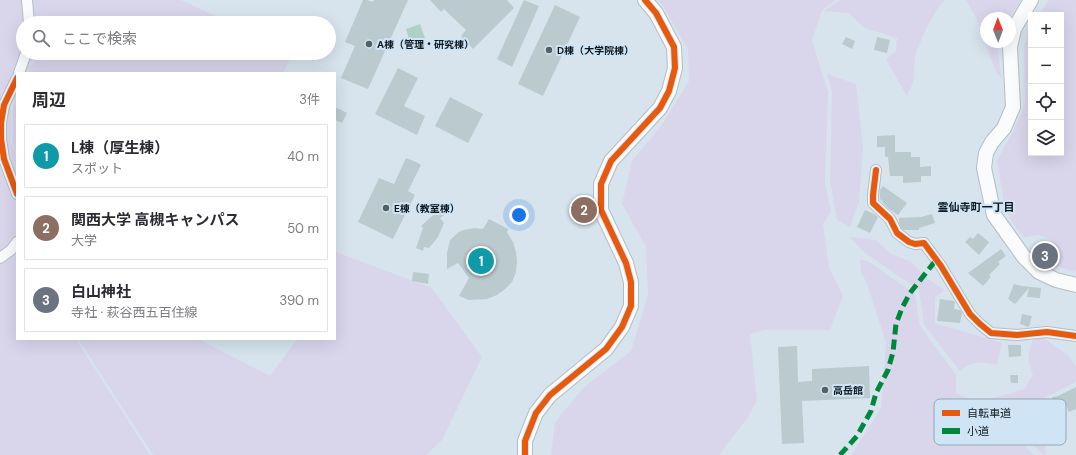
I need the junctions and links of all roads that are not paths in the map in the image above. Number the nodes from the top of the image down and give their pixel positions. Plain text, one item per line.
1 (27, 0) edge
2 (646, 0) edge
3 (1031, 0) edge
4 (28, 16) edge
5 (24, 60) edge
6 (19, 72) edge
7 (16, 80) edge
8 (876, 170) dead end
9 (16, 191) edge
10 (16, 243) edge
11 (0, 258) edge
12 (1076, 285) edge
13 (1076, 336) edge
14 (526, 455) edge

1 - 4 street
2 - 14 street
3 - 12 street
5 - 6 street
7 - 9 street
8 - 13 street
10 - 11 street

